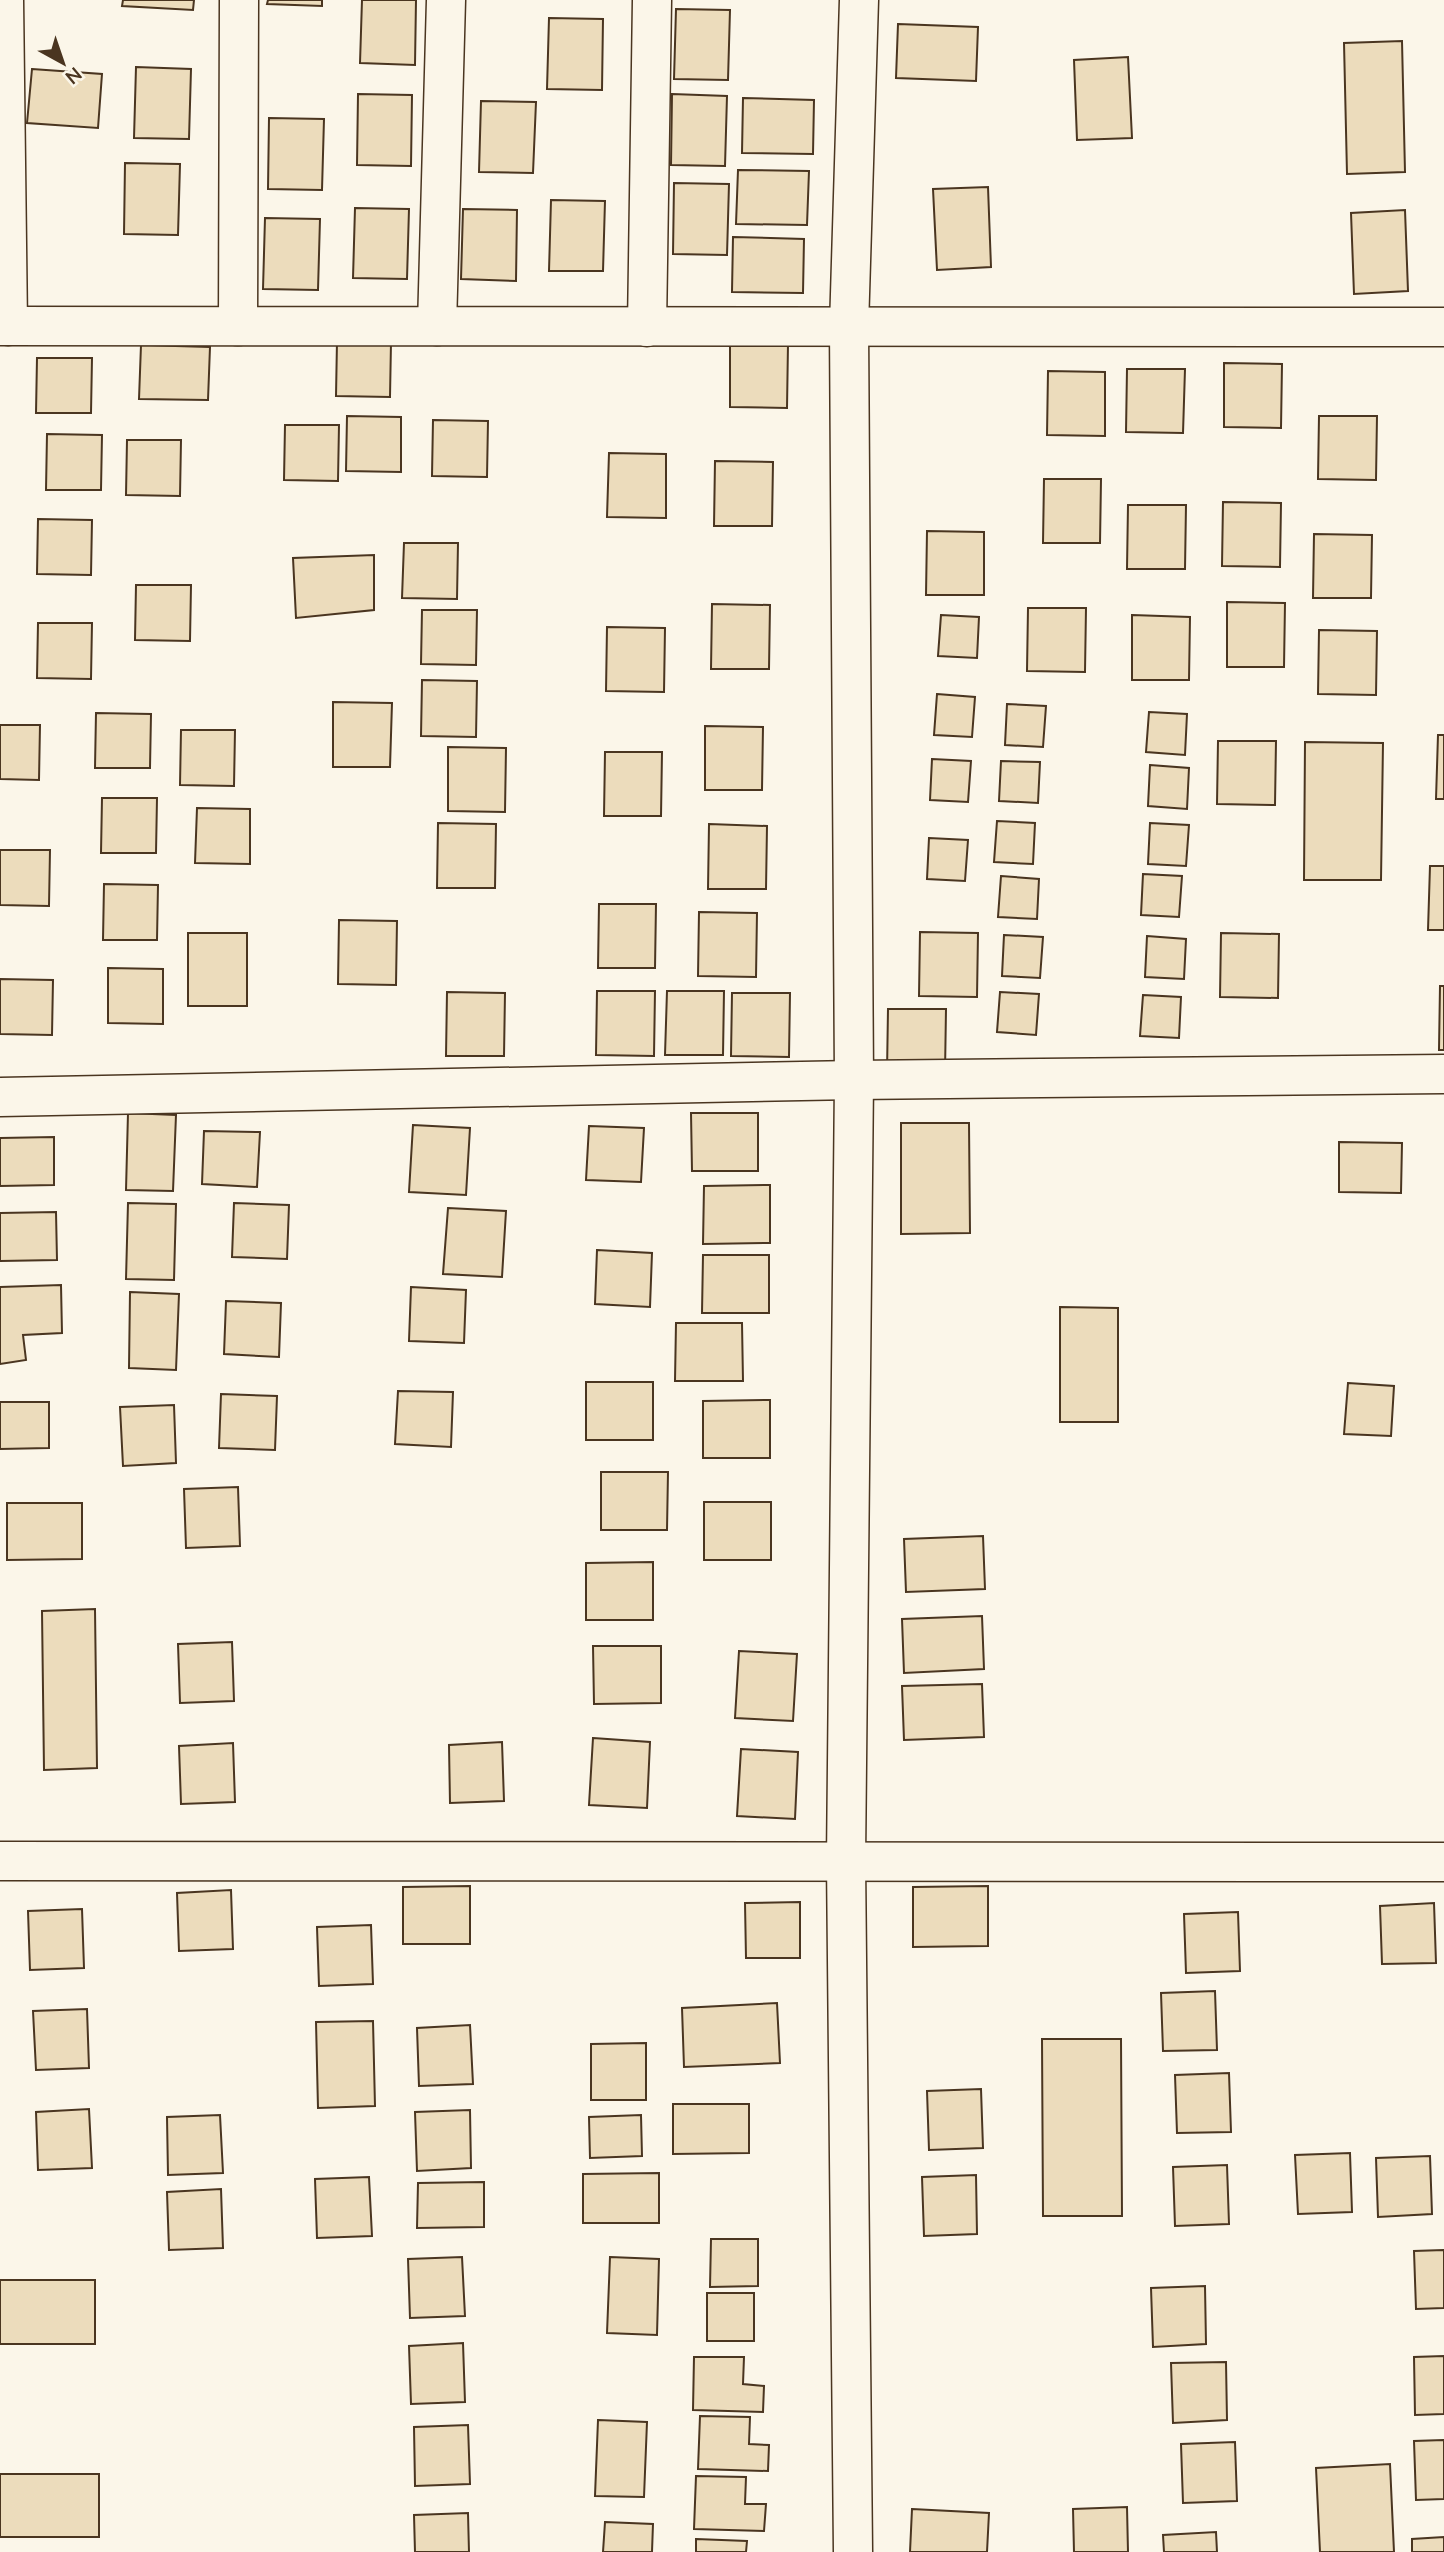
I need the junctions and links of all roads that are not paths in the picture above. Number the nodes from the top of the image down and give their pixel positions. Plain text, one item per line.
1 (4, 0) edge
2 (239, 0) edge
3 (446, 0) edge
4 (652, 0) edge
5 (859, 0) edge
6 (4, 326) edge
7 (238, 326) junction
8 (436, 326) junction
9 (647, 327) junction
10 (849, 327) junction
11 (1444, 327) edge
12 (1444, 1074) edge
13 (854, 1080) junction
14 (0, 1097) edge
15 (0, 1861) edge
16 (846, 1861) junction
17 (1444, 1862) edge
18 (853, 2552) edge

1 - 6 street
2 - 7 street
3 - 8 street
4 - 9 street
5 - 10 street
6 - 7 street
7 - 8 street
8 - 9 street
9 - 10 street
10 - 11 street
10 - 13 street
12 - 13 street
13 - 14 street
13 - 16 street
15 - 16 street
16 - 17 street
16 - 18 street

